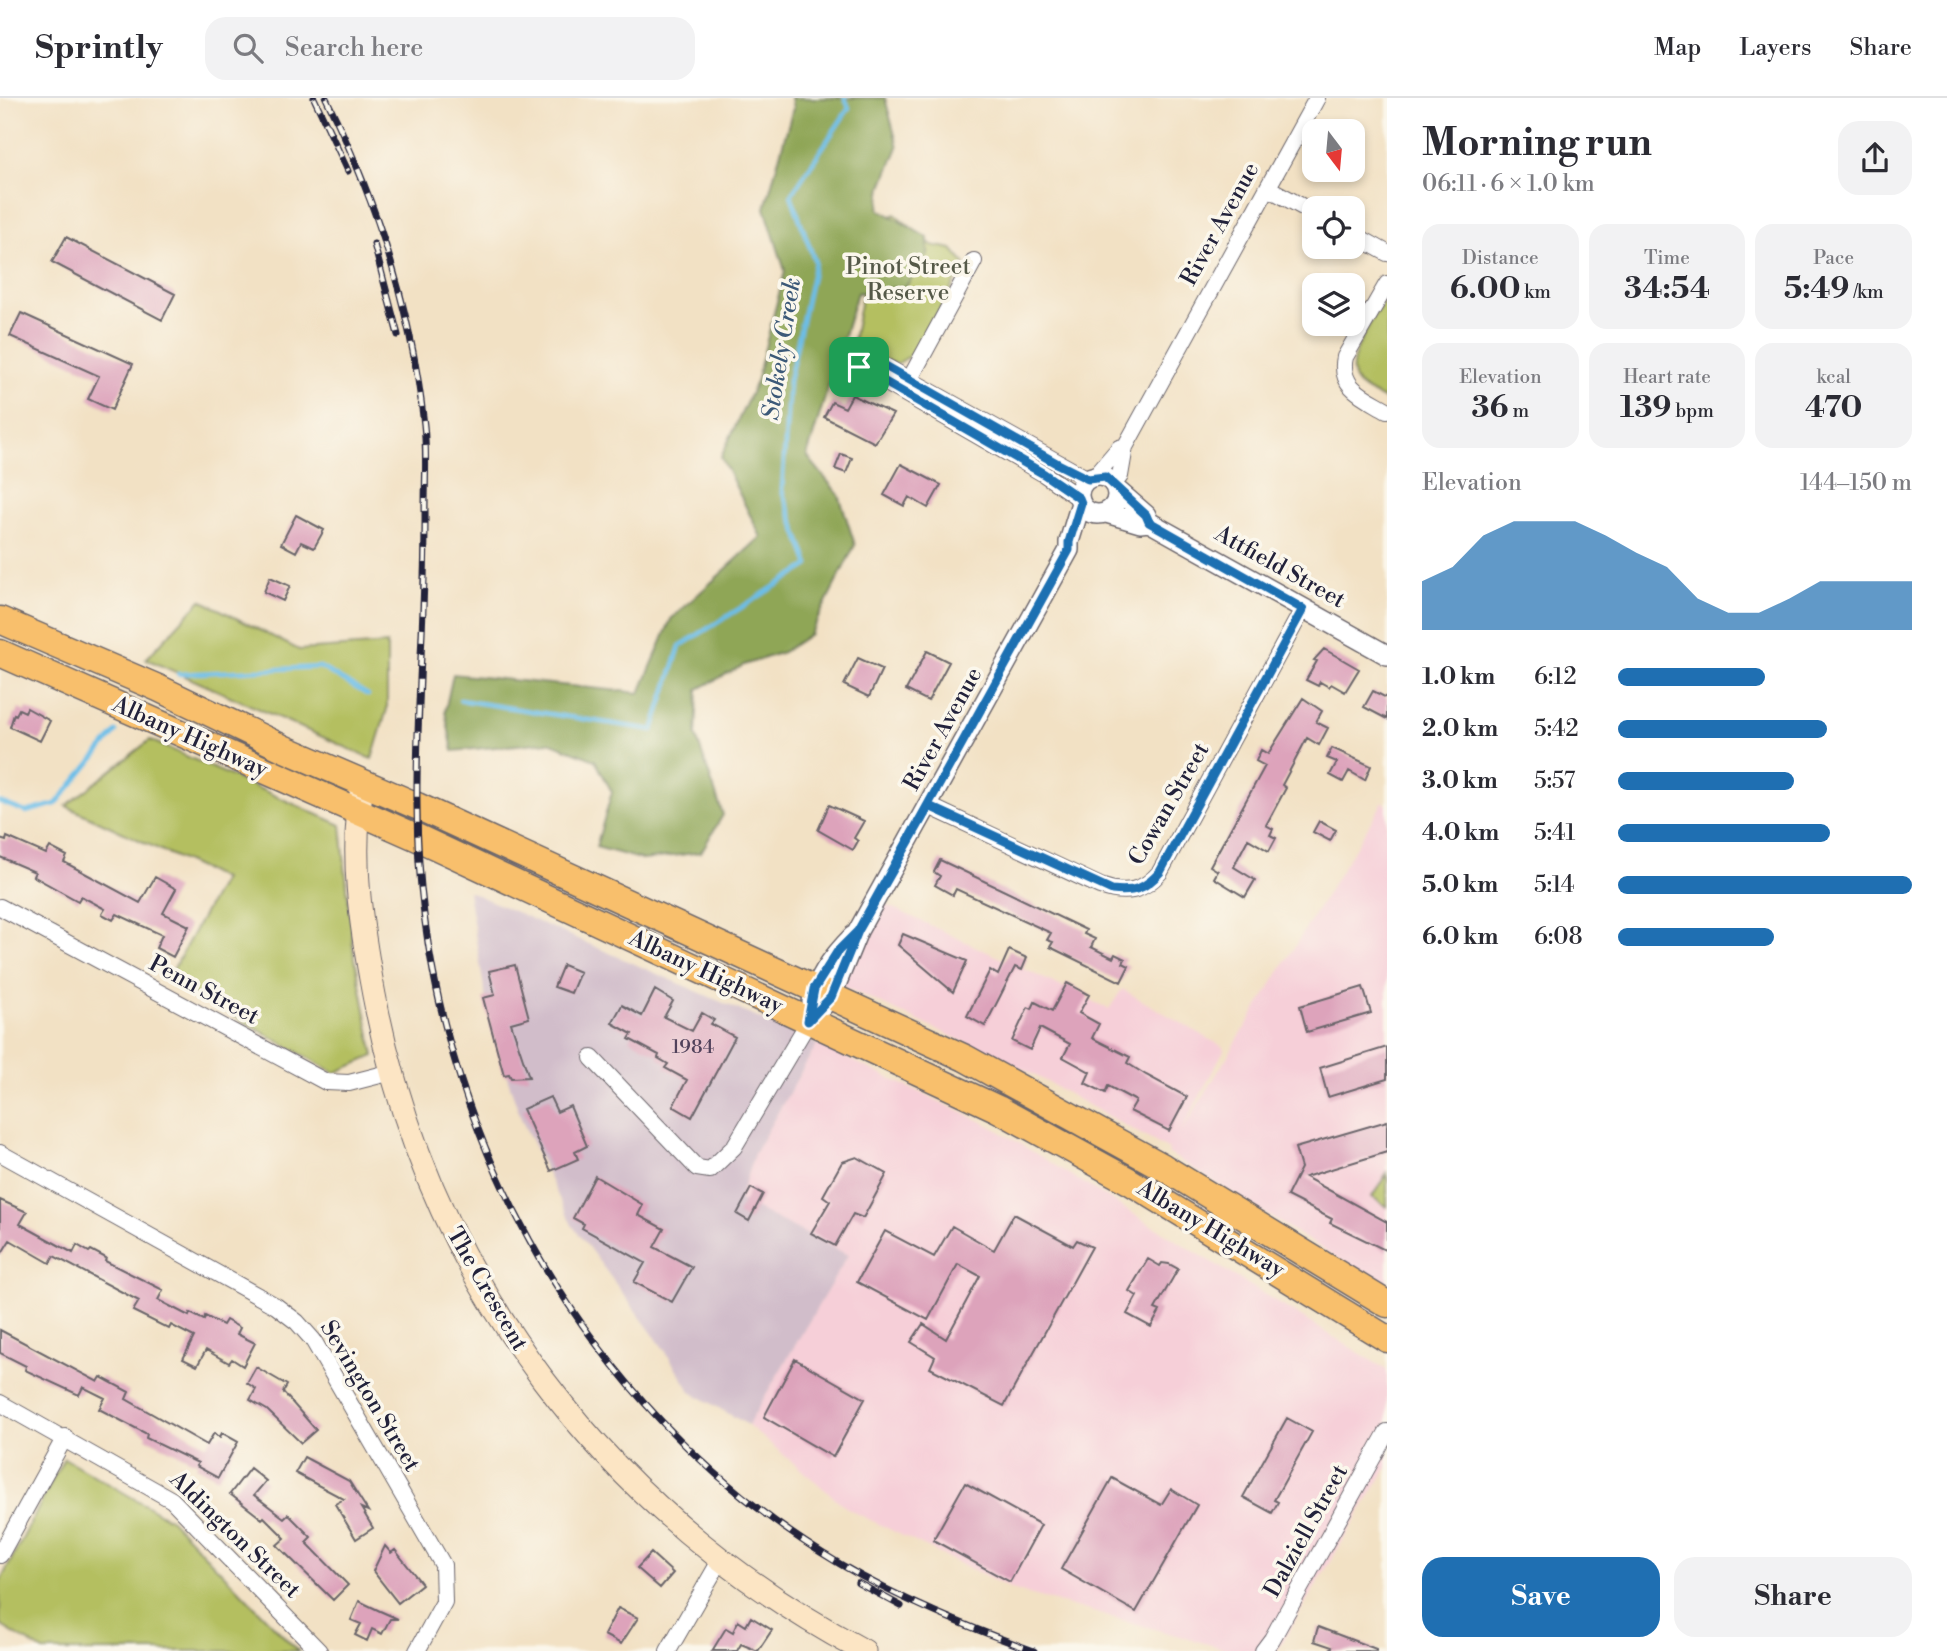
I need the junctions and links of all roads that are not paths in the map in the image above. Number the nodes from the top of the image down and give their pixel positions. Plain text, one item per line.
1 (1317, 98) edge
2 (1268, 188) junction
3 (1302, 206) edge
4 (1365, 241) edge
5 (1387, 253) edge
6 (974, 261) dead end
7 (1387, 284) edge
8 (862, 361) dead end
9 (907, 386) junction
10 (1387, 410) edge
11 (1125, 447) junction
12 (1092, 477) junction
13 (1115, 487) junction
14 (1080, 501) junction
15 (1103, 513) junction
16 (1149, 522) junction
17 (1069, 550) junction
18 (1303, 609) junction
19 (0, 620) edge
20 (0, 653) edge
21 (1387, 655) edge
22 (363, 783) junction
23 (929, 806) junction
24 (358, 812) junction
25 (501, 846) junction
26 (491, 872) junction
27 (0, 907) edge
28 (823, 993) junction
29 (808, 1021) junction
30 (592, 1058) dead end
31 (392, 1072) junction
32 (1130, 1148) junction
33 (0, 1153) edge
34 (1117, 1175) junction
35 (1387, 1304) edge
36 (1387, 1339) edge
37 (0, 1403) edge
38 (1387, 1432) edge
39 (65, 1437) junction
40 (0, 1555) edge
41 (721, 1559) junction
42 (319, 1651) edge
43 (417, 1651) edge
44 (668, 1651) edge
45 (864, 1651) edge
46 (1263, 1651) edge

1 - 2 street, River Avenue
2 - 3 street
2 - 11 street, River Avenue
4 - 5 street
6 - 9 street
7 - 10 street
8 - 9 street
9 - 12 street
9 - 14 street
11 - 12 street, River Avenue
11 - 13 street, River Avenue
12 - 13 street
12 - 14 street
13 - 15 street
13 - 16 street, Attfield Street
14 - 15 street
14 - 17 street, River Avenue
15 - 16 street, Attfield Street
15 - 17 street, River Avenue
16 - 18 street, Attfield Street
17 - 23 street, River Avenue
18 - 21 street, Attfield Street
18 - 23 street, Cowan Street
19 - 22 highway, Albany Highway
20 - 24 highway, Albany Highway
22 - 24 main road, The Crescent
22 - 25 highway, Albany Highway
23 - 28 street, River Avenue
24 - 26 highway, Albany Highway
24 - 31 main road, The Crescent
25 - 26 highway
25 - 28 highway, Albany Highway
26 - 29 highway, Albany Highway
27 - 31 street, Penn Street
28 - 29 street
28 - 32 highway, Albany Highway
29 - 30 street
29 - 34 highway, Albany Highway
31 - 41 main road, The Crescent
32 - 34 highway
32 - 35 highway, Albany Highway
33 - 43 street, Sevington Street
34 - 36 highway, Albany Highway
37 - 39 street, Aldington Street
38 - 46 street, Dalziell Street
39 - 40 street
39 - 42 street, Aldington Street
41 - 44 street
41 - 45 main road, The Crescent

